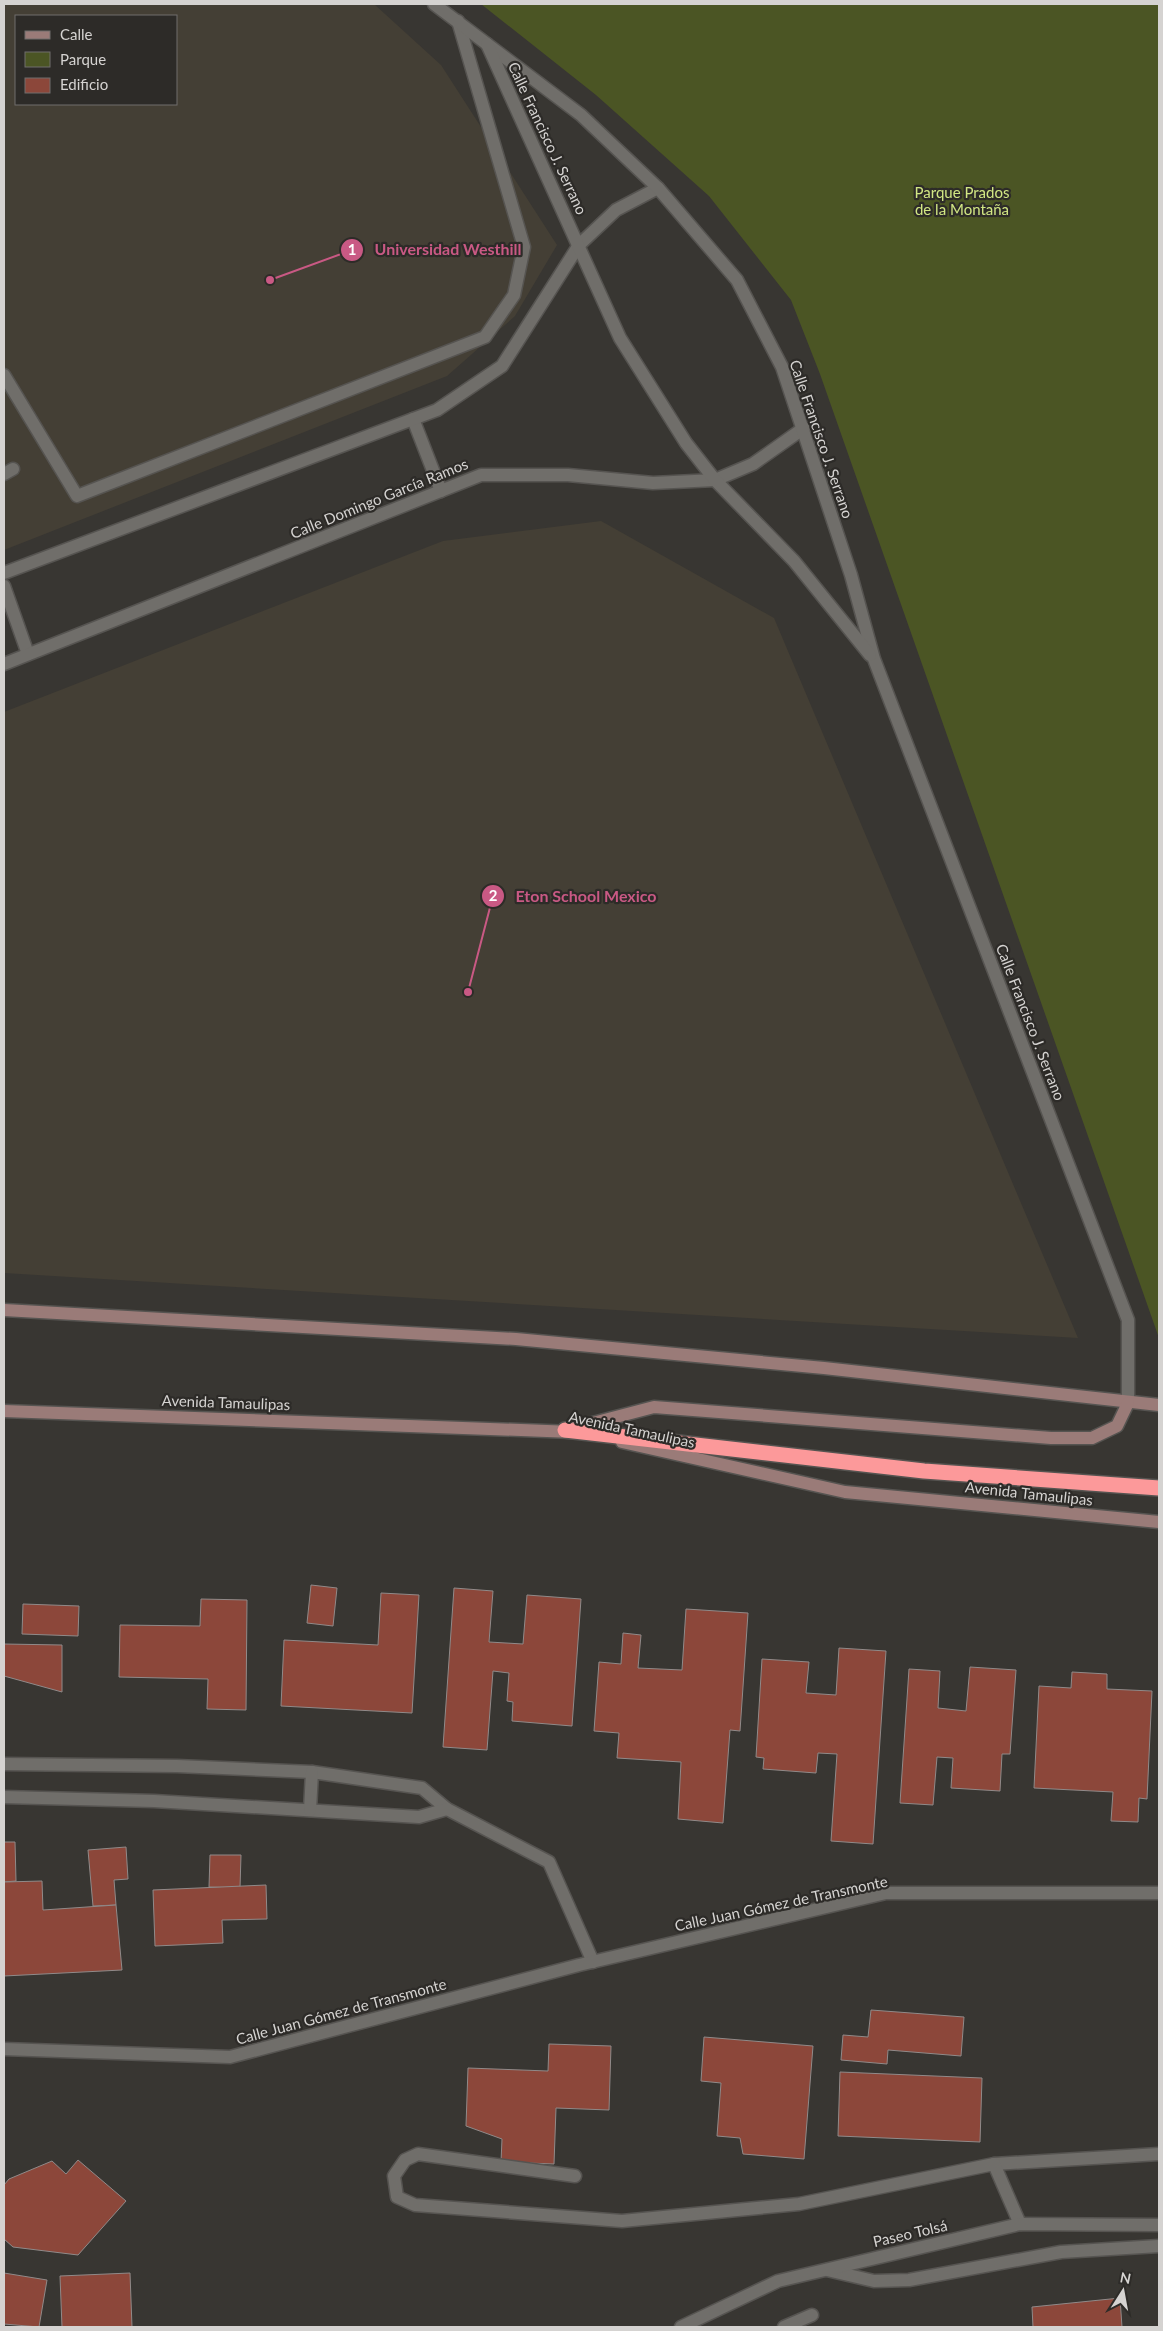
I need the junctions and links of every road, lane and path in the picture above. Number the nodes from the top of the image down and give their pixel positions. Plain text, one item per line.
1 (434, 4) edge
2 (458, 22) junction
3 (486, 42) junction
4 (658, 188) junction
5 (579, 245) junction
6 (4, 375) edge
7 (413, 419) junction
8 (804, 428) junction
9 (715, 480) junction
10 (441, 491) junction
11 (4, 573) edge
12 (4, 586) edge
13 (28, 654) junction
14 (874, 659) junction
15 (4, 664) edge
16 (4, 1310) edge
17 (1128, 1402) junction
18 (1159, 1405) edge
19 (4, 1411) edge
20 (565, 1430) junction
21 (1159, 1488) edge
22 (1159, 1522) edge
23 (4, 1764) edge
24 (312, 1772) junction
25 (4, 1797) edge
26 (447, 1809) junction
27 (310, 1810) junction
28 (1159, 1893) edge
29 (593, 1962) junction
30 (4, 2049) edge
31 (1159, 2154) edge
32 (994, 2164) junction
33 (575, 2176) dead end
34 (1020, 2224) junction
35 (1159, 2225) edge
36 (1159, 2246) edge
37 (824, 2269) junction
38 (812, 2315) dead end
39 (680, 2327) edge
40 (784, 2327) edge

1 - 2 street, Calle Francisco J. Serrano
2 - 3 street, Calle Francisco J. Serrano
2 - 6 street
3 - 4 street, Calle Francisco J. Serrano
3 - 5 street, Calle Francisco J. Serrano
4 - 5 street
4 - 8 street, Calle Francisco J. Serrano
5 - 7 street
5 - 9 street, Calle Francisco J. Serrano
7 - 10 street
7 - 11 street
8 - 9 street, Calle Domingo García Ramos
8 - 14 street, Calle Francisco J. Serrano
9 - 10 street, Calle Domingo García Ramos
9 - 14 street, Calle Francisco J. Serrano
10 - 13 street, Calle Domingo García Ramos
12 - 13 street
13 - 15 street, Calle Domingo García Ramos
14 - 17 street, Calle Francisco J. Serrano
16 - 17 street
17 - 18 street
17 - 20 street
19 - 20 street, Avenida Tamaulipas
20 - 21 highway
20 - 22 street, Avenida Tamaulipas
23 - 24 street
24 - 26 street
24 - 27 street
25 - 27 street
26 - 27 street
26 - 29 street
28 - 29 street, Calle Juan Gómez de Transmonte
29 - 30 street, Calle Juan Gómez de Transmonte
31 - 32 street
32 - 33 street
32 - 34 street
34 - 35 street, Paseo Tolsá
34 - 37 street, Paseo Tolsá
36 - 37 street
37 - 39 street, Paseo Tolsá
38 - 40 street

